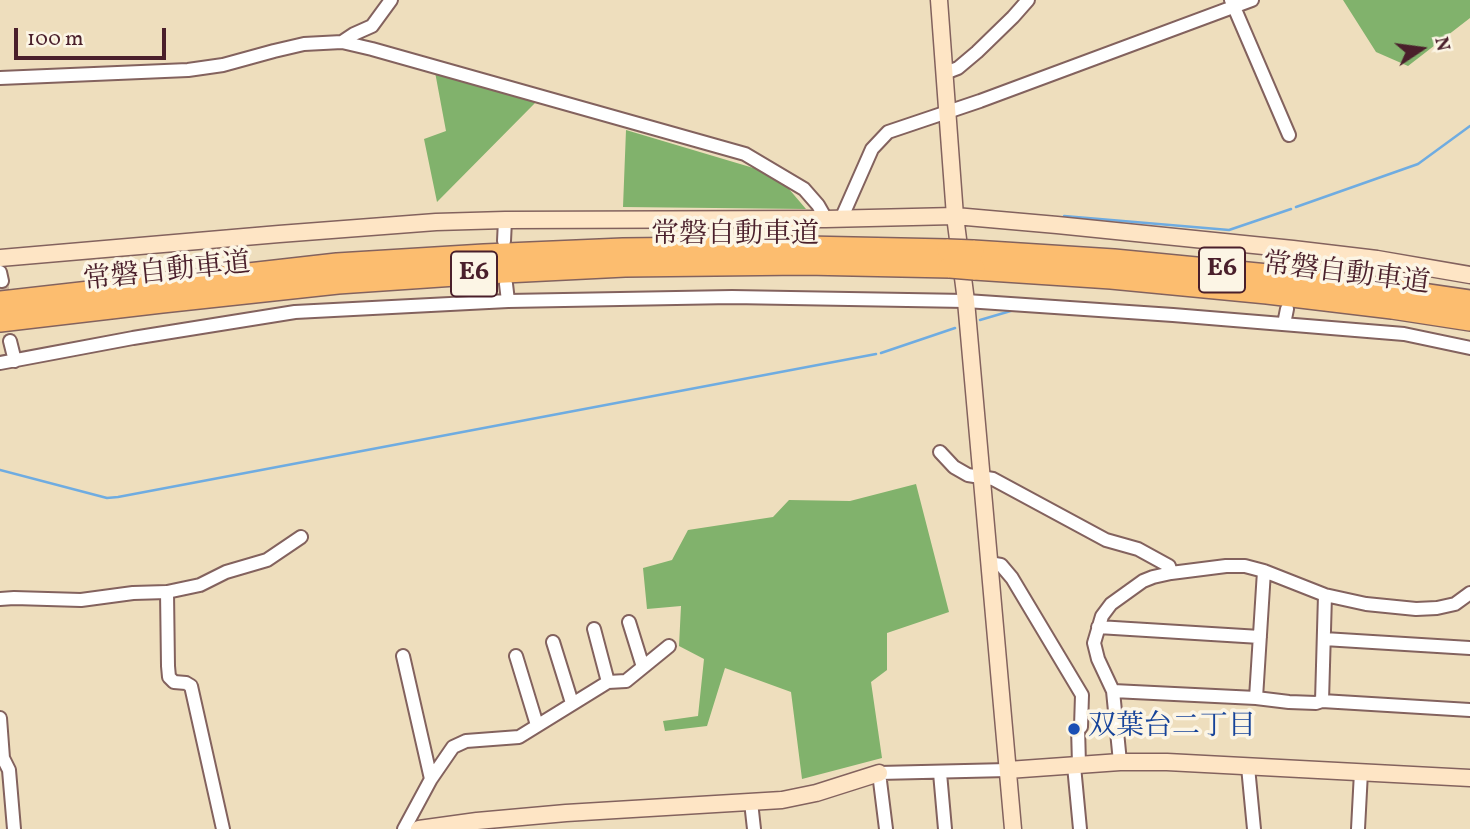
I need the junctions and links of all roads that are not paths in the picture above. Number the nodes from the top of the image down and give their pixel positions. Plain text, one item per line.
1 (391, 0) edge
2 (939, 0) edge
3 (1028, 0) edge
4 (1252, 0) edge
5 (1232, 3) edge
6 (342, 41) junction
7 (945, 73) junction
8 (0, 78) edge
9 (948, 110) junction
10 (1289, 135) dead end
11 (955, 216) junction
12 (834, 218) junction
13 (505, 220) junction
14 (504, 241) dead end
15 (0, 258) edge
16 (949, 259) junction
17 (974, 260) junction
18 (1470, 275) edge
19 (506, 284) dead end
20 (1, 285) edge
21 (508, 301) junction
22 (966, 301) junction
23 (1470, 301) edge
24 (1287, 309) dead end
25 (1470, 320) edge
26 (0, 321) edge
27 (1284, 324) junction
28 (10, 341) tunnel mouth
29 (1470, 348) edge
30 (15, 361) junction
31 (0, 363) edge
32 (940, 452) dead end
33 (981, 478) junction
34 (301, 537) dead end
35 (989, 563) junction
36 (1264, 570) junction
37 (1171, 573) junction
38 (167, 592) junction
39 (1470, 593) edge
40 (1325, 595) junction
41 (0, 599) edge
42 (629, 622) dead end
43 (1098, 627) junction
44 (594, 629) dead end
45 (1260, 638) junction
46 (1324, 639) junction
47 (553, 642) dead end
48 (669, 646) dead end
49 (1470, 648) edge
50 (403, 656) dead end
51 (516, 656) dead end
52 (643, 667) junction
53 (608, 682) junction
54 (1113, 691) junction
55 (1256, 698) junction
56 (1322, 701) junction
57 (572, 703) junction
58 (1470, 710) edge
59 (0, 718) edge
60 (537, 725) junction
61 (1120, 762) junction
62 (1077, 765) junction
63 (1248, 766) junction
64 (1008, 770) junction
65 (1360, 772) junction
66 (940, 773) junction
67 (879, 774) junction
68 (1470, 778) edge
69 (431, 779) junction
70 (751, 802) junction
71 (13, 829) edge
72 (223, 829) edge
73 (404, 829) edge
74 (419, 829) edge
75 (754, 829) edge
76 (886, 829) edge
77 (945, 829) edge
78 (1013, 829) edge
79 (1080, 829) edge
80 (1254, 829) edge
81 (1358, 829) edge

1 - 6 street
2 - 7 street
3 - 7 street
4 - 5 street
5 - 9 street
5 - 10 street
6 - 8 street
6 - 12 street
7 - 9 street
9 - 11 street
9 - 12 street
11 - 12 street
11 - 18 street
11 - 22 street
12 - 13 street
13 - 14 street
13 - 15 street
16 - 17 highway, 常磐自動車道 / E6, bridge
16 - 20 highway, 常磐自動車道 / E6
16 - 26 highway, 常磐自動車道 / E6
17 - 23 highway, 常磐自動車道 / E6
17 - 25 highway, 常磐自動車道 / E6
19 - 21 street
21 - 22 street
21 - 30 street
22 - 27 street
22 - 33 street
24 - 27 street
27 - 29 street
28 - 30 street
30 - 31 street
32 - 33 street
33 - 35 street
33 - 37 street
34 - 38 street
35 - 62 street
35 - 64 street
36 - 37 street
36 - 40 street
36 - 45 street
37 - 43 street
38 - 41 street
38 - 72 street
39 - 40 street
40 - 46 street
42 - 52 street
43 - 45 street
43 - 54 street
44 - 53 street
45 - 55 street
46 - 49 street
46 - 56 street
47 - 57 street
48 - 52 street
50 - 69 street
51 - 60 street
52 - 53 street
53 - 57 street
54 - 55 street
54 - 61 street
55 - 56 street
56 - 58 street
57 - 60 street
59 - 71 street
60 - 69 street
61 - 62 street
61 - 63 street
62 - 64 street
62 - 79 street
63 - 65 street
63 - 80 street
64 - 66 street
64 - 78 street
65 - 68 street
65 - 81 street
66 - 67 street
66 - 77 street
67 - 70 street
67 - 76 street
69 - 73 street
70 - 74 street
70 - 75 street

